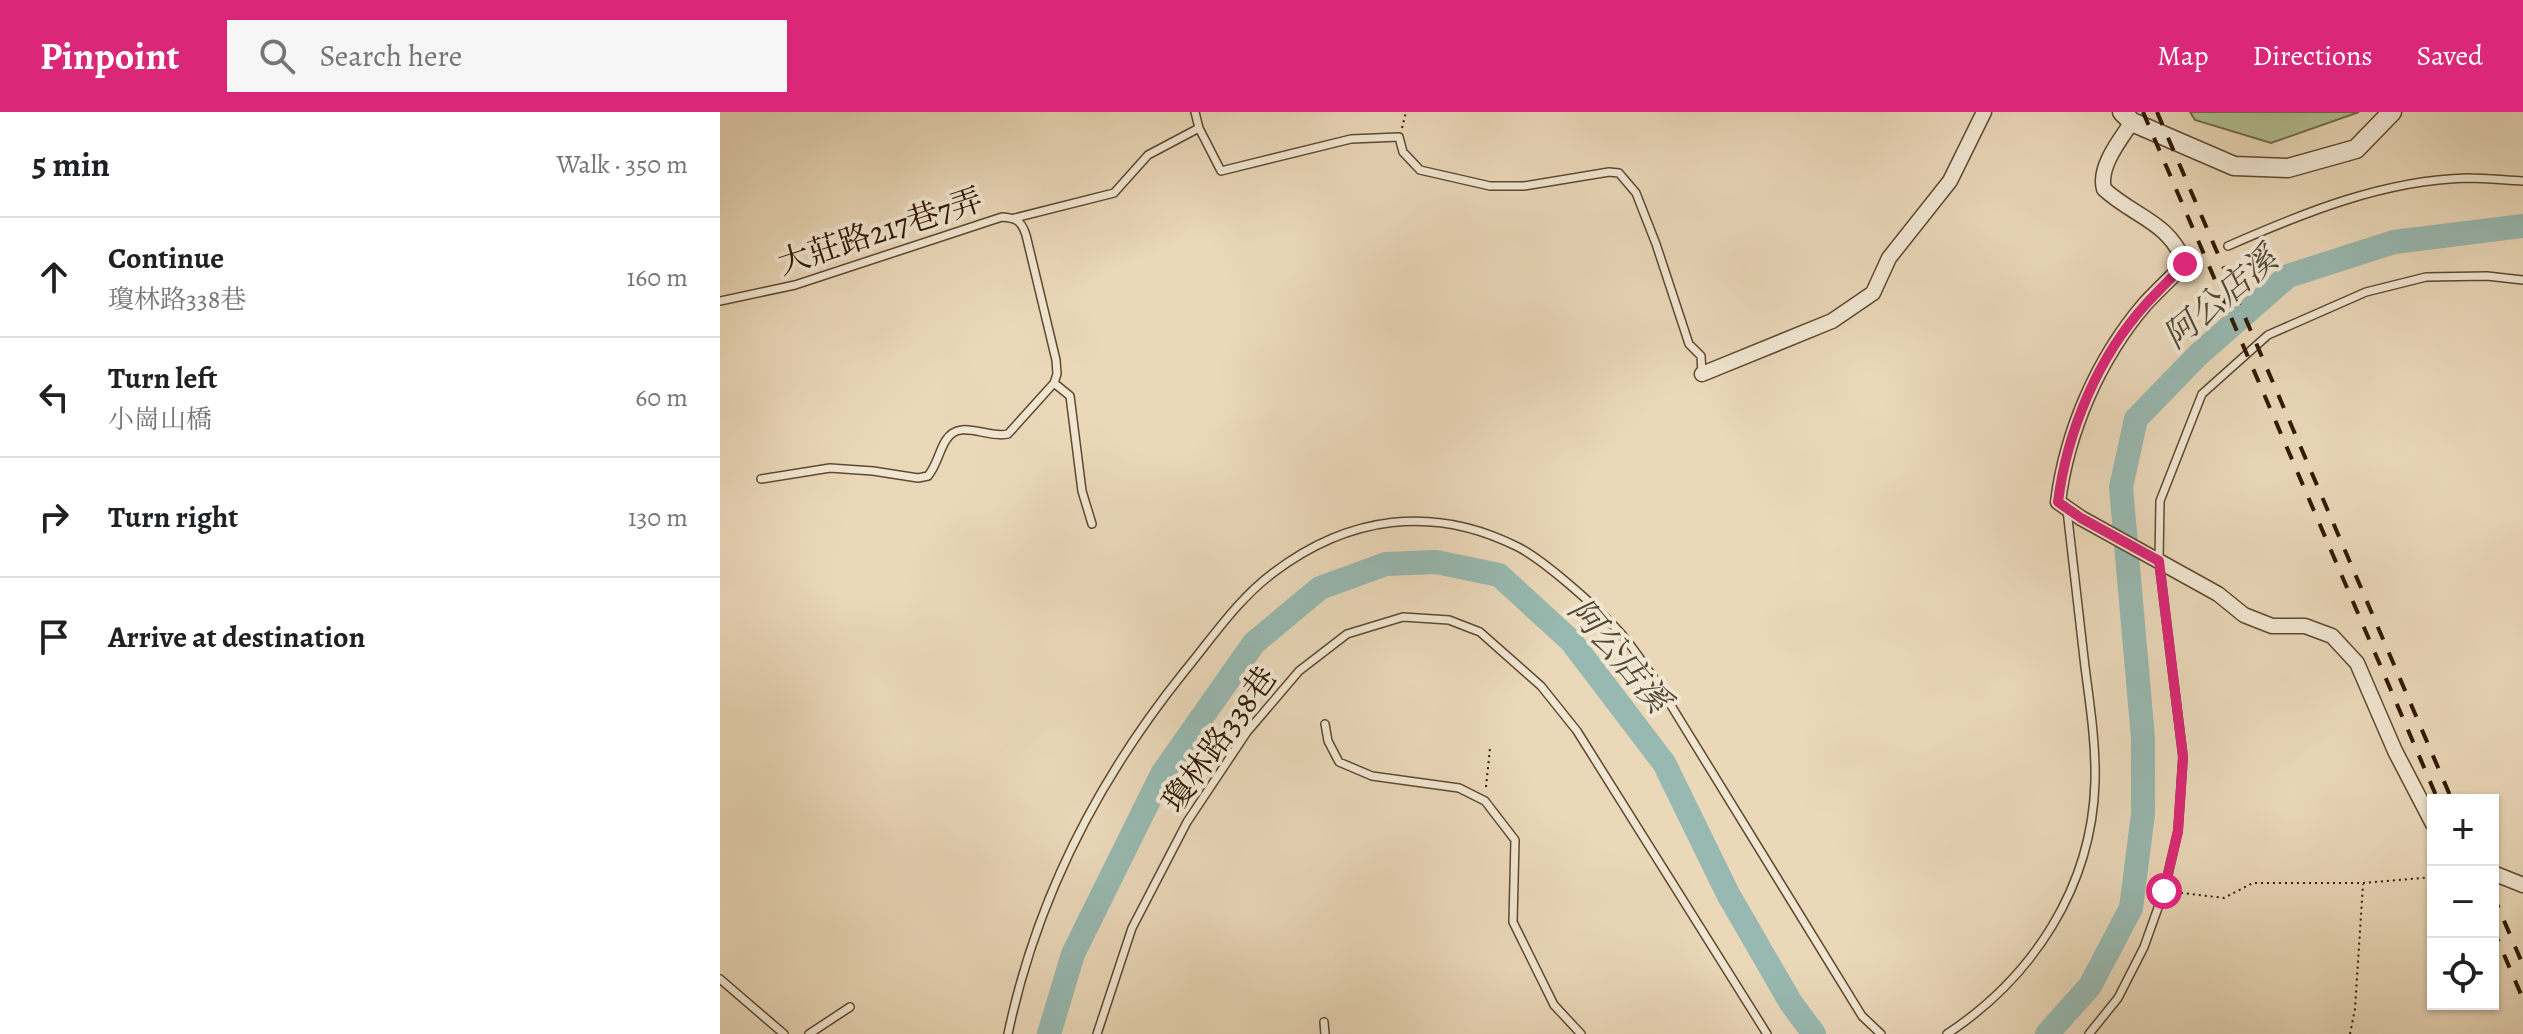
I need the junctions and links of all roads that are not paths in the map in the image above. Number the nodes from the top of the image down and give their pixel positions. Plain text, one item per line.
1 (1195, 112) edge
2 (1984, 112) edge
3 (2392, 112) edge
4 (2127, 117) edge
5 (1199, 128) junction
6 (2523, 181) edge
7 (1015, 218) junction
8 (2228, 246) dead end
9 (2523, 280) edge
10 (720, 301) edge
11 (1702, 374) joint
12 (1054, 383) junction
13 (761, 479) dead end
14 (2066, 508) junction
15 (1092, 524) dead end
16 (2157, 560) junction
17 (1325, 724) dead end
18 (2427, 812) edge
19 (2499, 875) edge
20 (2523, 885) edge
21 (720, 979) edge
22 (850, 1007) dead end
23 (1324, 1022) dead end
24 (784, 1034) edge
25 (809, 1034) edge
26 (1008, 1034) edge
27 (1097, 1034) edge
28 (1325, 1034) edge
29 (1581, 1034) edge
30 (1767, 1034) edge
31 (1881, 1034) edge
32 (1947, 1034) edge
33 (2089, 1034) edge

1 - 5 lane
2 - 11 street
3 - 4 street
4 - 14 street
5 - 7 lane
5 - 11 lane
6 - 8 lane
7 - 10 lane, 大莊路217巷7弄
7 - 12 lane, 大莊路217巷7弄
9 - 16 lane
12 - 13 lane
12 - 15 lane
14 - 16 street
14 - 32 lane
16 - 18 street
16 - 33 lane
17 - 29 lane
19 - 20 street
21 - 24 lane
22 - 25 lane
23 - 28 lane
26 - 31 lane
27 - 30 lane, 瓊林路338巷

